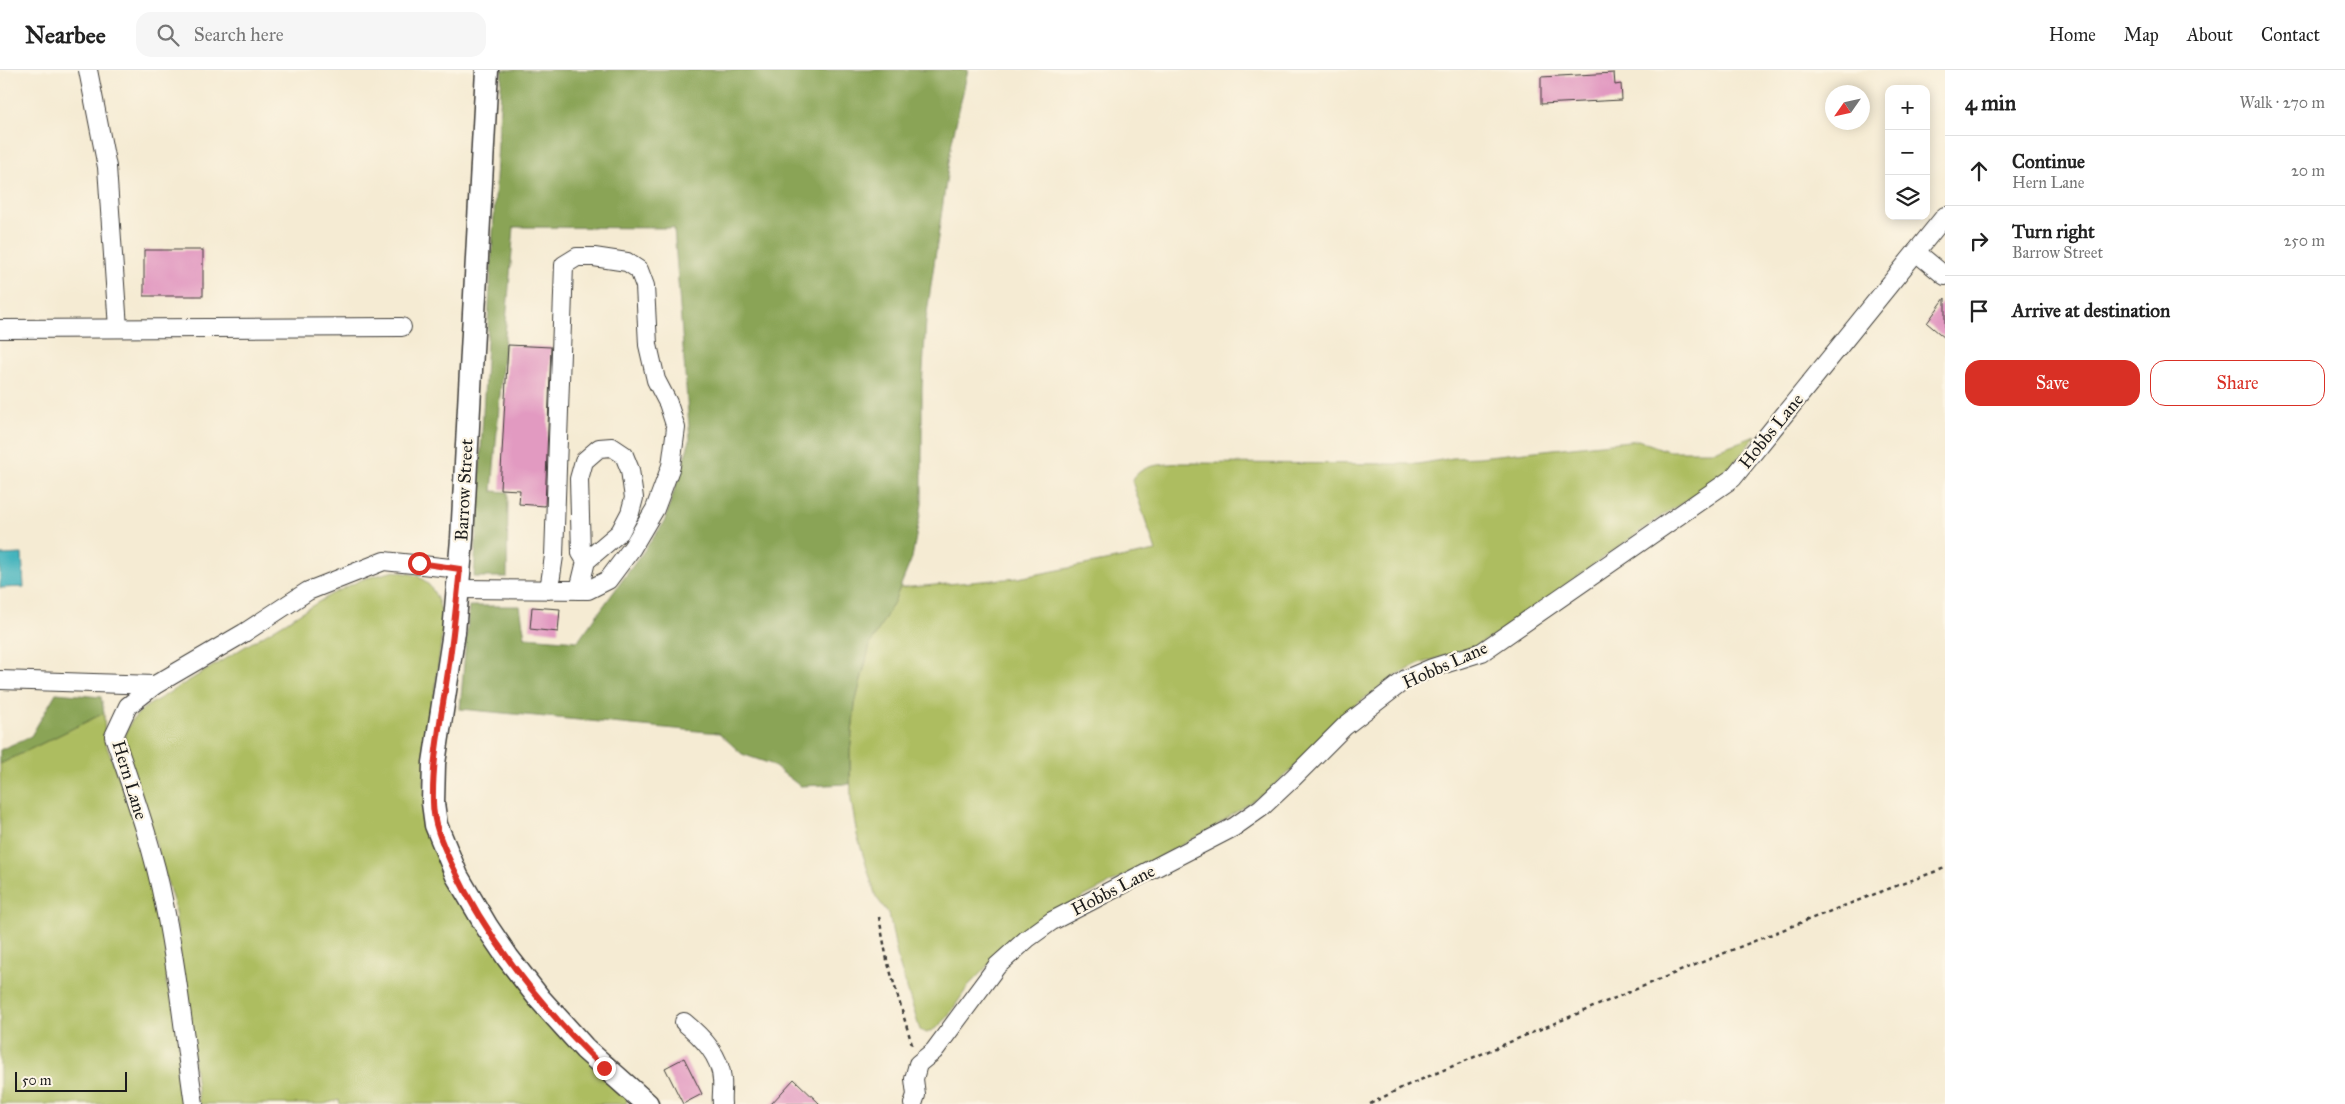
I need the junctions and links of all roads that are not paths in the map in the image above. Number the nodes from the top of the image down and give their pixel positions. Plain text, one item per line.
1 (88, 70) edge
2 (487, 70) edge
3 (1945, 216) edge
4 (1916, 252) junction
5 (1945, 276) edge
6 (402, 327) dead end
7 (118, 328) junction
8 (0, 329) edge
9 (586, 561) junction
10 (459, 579) junction
11 (549, 590) junction
12 (579, 590) junction
13 (0, 680) edge
14 (155, 685) junction
15 (684, 1022) dead end
16 (194, 1104) edge
17 (647, 1104) edge
18 (722, 1104) edge
19 (913, 1104) edge

1 - 7 street
2 - 10 main road, Barrow Street
3 - 4 street, Hobbs Lane
4 - 5 street
4 - 19 street, Hobbs Lane
6 - 7 street
7 - 8 street
9 - 9 street
9 - 12 street
10 - 11 street, Hern Lane
10 - 14 street, Hern Lane
10 - 17 main road, Barrow Street
11 - 12 street, Hern Lane
11 - 12 street, Hern Lane
13 - 14 street
14 - 16 street, Hern Lane
15 - 18 street

